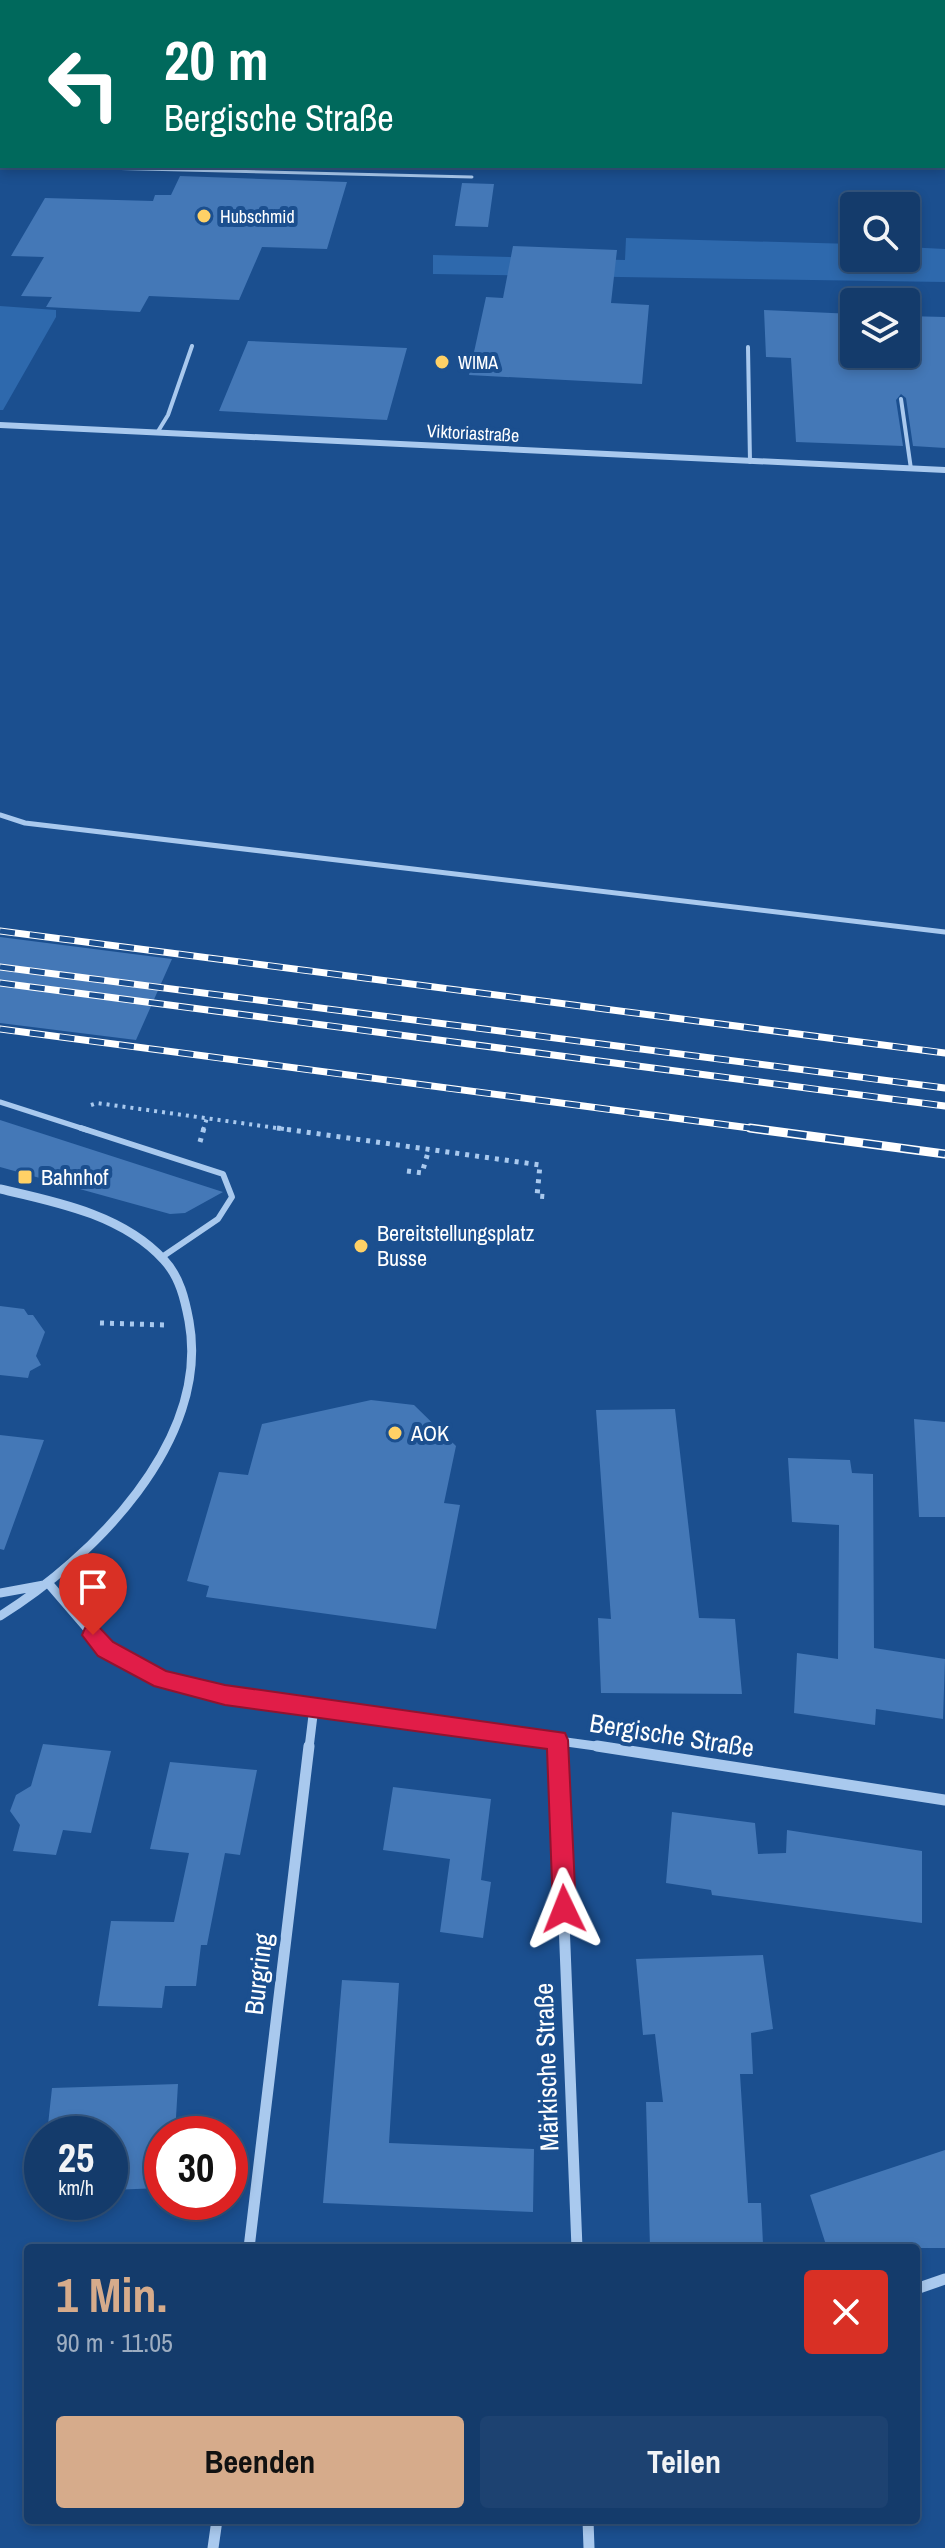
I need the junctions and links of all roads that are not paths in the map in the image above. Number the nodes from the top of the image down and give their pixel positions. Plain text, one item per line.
1 (186, 168) edge
2 (472, 177) dead end
3 (192, 346) dead end
4 (748, 347) dead end
5 (901, 399) dead end
6 (0, 425) edge
7 (157, 433) junction
8 (750, 462) junction
9 (911, 469) junction
10 (945, 470) edge
11 (0, 815) edge
12 (945, 932) edge
13 (0, 1102) edge
14 (0, 1189) edge
15 (162, 1257) junction
16 (49, 1584) junction
17 (0, 1593) edge
18 (0, 1616) edge
19 (314, 1707) junction
20 (557, 1740) junction
21 (945, 1800) edge
22 (249, 2244) edge
23 (577, 2244) edge
24 (945, 2279) edge
25 (920, 2288) edge
26 (216, 2524) edge
27 (588, 2524) edge
28 (213, 2548) edge
29 (589, 2548) edge

1 - 2 lane
3 - 7 lane
4 - 8 lane
5 - 9 lane
6 - 7 street, Viktoriastraße
7 - 8 street, Viktoriastraße
8 - 9 street, Viktoriastraße
9 - 10 street, Viktoriastraße
11 - 12 lane
13 - 15 lane
14 - 15 street
15 - 16 street
16 - 17 street
16 - 18 street
16 - 19 street, Bergische Straße
19 - 20 street, Bergische Straße
19 - 22 street, Burgring
20 - 21 street, Bergische Straße
20 - 23 street, Märkische Straße
24 - 25 street
26 - 28 street
27 - 29 street

